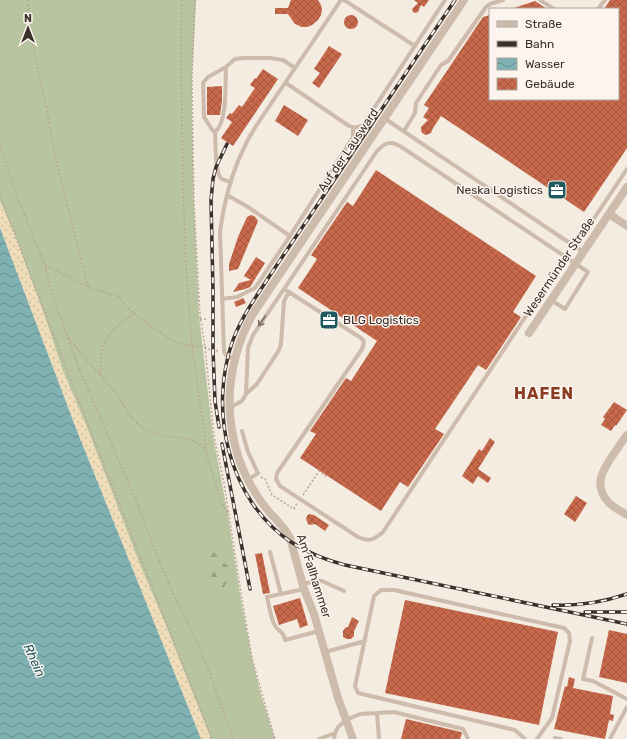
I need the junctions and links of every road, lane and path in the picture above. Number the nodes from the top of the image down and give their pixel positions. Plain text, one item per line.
1 (28, 0) edge
2 (182, 0) edge
3 (195, 0) edge
4 (341, 0) edge
5 (344, 0) edge
6 (445, 0) edge
7 (464, 0) edge
8 (504, 0) edge
9 (540, 0) edge
10 (605, 0) edge
11 (552, 8) edge
12 (599, 8) edge
13 (415, 46) junction
14 (226, 67) junction
15 (295, 68) junction
16 (286, 83) junction
17 (384, 118) junction
18 (353, 127) junction
19 (404, 131) junction
20 (215, 132) junction
21 (0, 146) edge
22 (627, 169) edge
23 (231, 182) junction
24 (627, 186) edge
25 (227, 195) junction
26 (0, 196) edge
27 (609, 214) junction
28 (627, 226) edge
29 (290, 236) junction
30 (575, 247) junction
31 (583, 252) junction
32 (565, 257) junction
33 (575, 264) junction
34 (45, 265) junction
35 (88, 287) junction
36 (284, 289) junction
37 (289, 292) junction
38 (222, 299) junction
39 (550, 300) junction
40 (134, 313) junction
41 (253, 314) joint
42 (206, 318) dead end
43 (200, 319) junction
44 (529, 333) dead end
45 (68, 336) junction
46 (192, 345) junction
47 (205, 347) junction
48 (224, 352) junction
49 (235, 359) junction
50 (100, 375) junction
51 (246, 394) junction
52 (230, 407) junction
53 (242, 431) dead end
54 (627, 435) edge
55 (205, 449) junction
56 (248, 480) junction
57 (229, 515) junction
58 (627, 515) edge
59 (270, 552) dead end
60 (304, 587) junction
61 (344, 591) dead end
62 (281, 594) junction
63 (319, 631) junction
64 (592, 638) dead end
65 (365, 641) junction
66 (325, 652) junction
67 (627, 699) edge
68 (627, 707) edge
69 (377, 713) junction
70 (346, 720) junction
71 (334, 734) junction
72 (555, 738) dead end
73 (212, 739) edge
74 (233, 739) edge
75 (275, 739) edge
76 (319, 739) edge
77 (334, 739) edge
78 (353, 739) edge
79 (379, 739) edge
80 (468, 739) edge
81 (525, 739) edge
82 (538, 739) edge
83 (561, 739) edge
84 (610, 739) edge

1 - 35 path
2 - 46 path
3 - 43 path
4 - 15 lane
5 - 13 lane
6 - 13 lane
7 - 17 street, Auf der Lausward
8 - 19 lane
9 - 11 lane
10 - 12 lane
13 - 18 lane
14 - 15 lane
14 - 20 lane
14 - 20 lane
15 - 16 lane
16 - 18 lane
16 - 23 lane
17 - 19 lane
17 - 41 street, Auf der Lausward
18 - 29 lane
19 - 30 lane
20 - 23 lane
21 - 34 path
22 - 30 lane
23 - 25 lane
24 - 27 street, Wesermünder Straße
25 - 29 lane
25 - 38 lane
26 - 73 path
27 - 28 street, Wesermünder Straße
27 - 31 street, Wesermünder Straße
29 - 38 lane
30 - 31 lane
31 - 33 street, Wesermünder Straße
32 - 33 lane
32 - 36 lane
32 - 37 lane
33 - 39 street, Wesermünder Straße
33 - 39 lane
34 - 35 path
34 - 45 path
35 - 40 path
36 - 37 lane
36 -> 51 lane
37 - 51 lane
38 - 48 lane
39 - 44 street, Wesermünder Straße
40 - 46 path
40 - 50 path
41 - 49 street, Am Fallhammer
42 - 43 path
43 - 47 path
45 - 50 path
45 - 74 path
46 - 47 path
46 - 55 path
47 - 48 path
47 - 57 path
48 - 49 lane
49 - 52 street, Am Fallhammer
50 - 55 path
51 - 52 lane
52 - 56 street, Am Fallhammer
53 - 56 lane
54 - 58 street
55 - 57 path
56 - 60 street, Am Fallhammer
57 - 75 path
59 - 62 lane
60 - 61 lane
60 - 62 lane
60 - 63 street, Am Fallhammer
62 - 63 lane
63 - 66 street, Am Fallhammer
64 - 67 lane
65 - 66 lane
65 - 81 lane
65 - 82 lane
66 - 70 street, Am Fallhammer
68 - 84 lane
69 - 70 lane
69 - 79 lane
69 - 80 lane
70 - 71 lane
70 - 78 street, Am Fallhammer
71 - 76 lane
71 - 77 lane
72 - 83 lane

